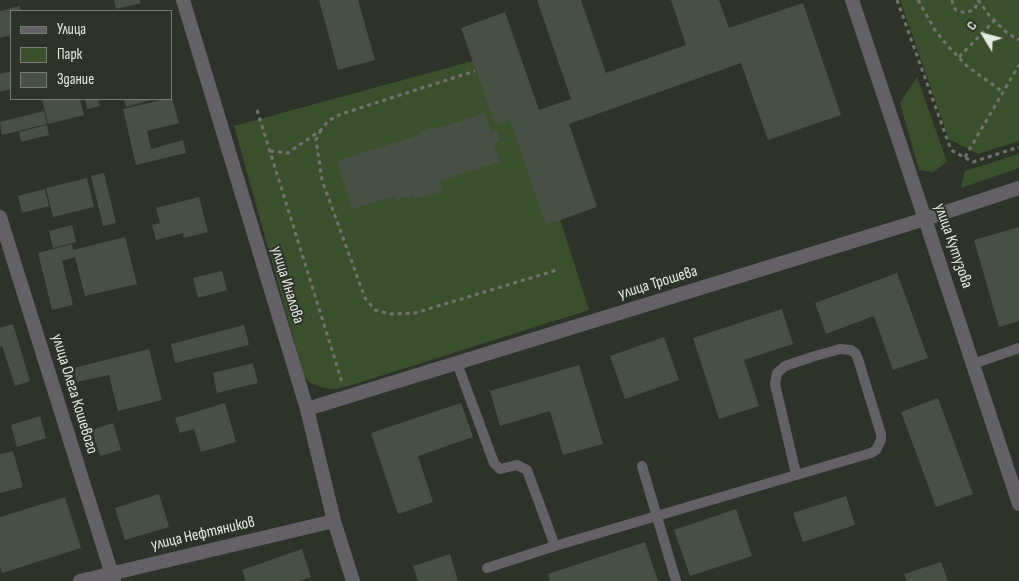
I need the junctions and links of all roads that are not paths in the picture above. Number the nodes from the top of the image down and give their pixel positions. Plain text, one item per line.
1 (183, 0) edge
2 (852, 0) edge
3 (1019, 188) edge
4 (0, 217) edge
5 (925, 219) junction
6 (1019, 348) edge
7 (457, 362) junction
8 (973, 364) junction
9 (306, 409) junction
10 (642, 466) dead end
11 (796, 474) junction
12 (1019, 504) edge
13 (657, 517) junction
14 (334, 521) junction
15 (555, 546) junction
16 (487, 568) dead end
17 (113, 577) edge
18 (80, 581) edge
19 (354, 581) edge
20 (676, 581) edge

1 - 9 street, улица Иналова
2 - 5 street, улица Кутузова
3 - 5 street, улица Трошева
4 - 17 street, улица Олега Кошевого
5 - 7 street, улица Трошева
5 - 8 street, улица Кутузова
6 - 8 lane
7 - 9 street, улица Трошева
7 - 15 lane
8 - 12 street, улица Кутузова
9 - 14 street, улица Иналова
10 - 13 lane
11 - 11 lane
11 - 13 lane
13 - 15 lane
13 - 20 lane
14 - 17 street, улица Нефтяников
14 - 19 street, улица Иналова
15 - 16 lane
17 - 18 street, улица Нефтяников

